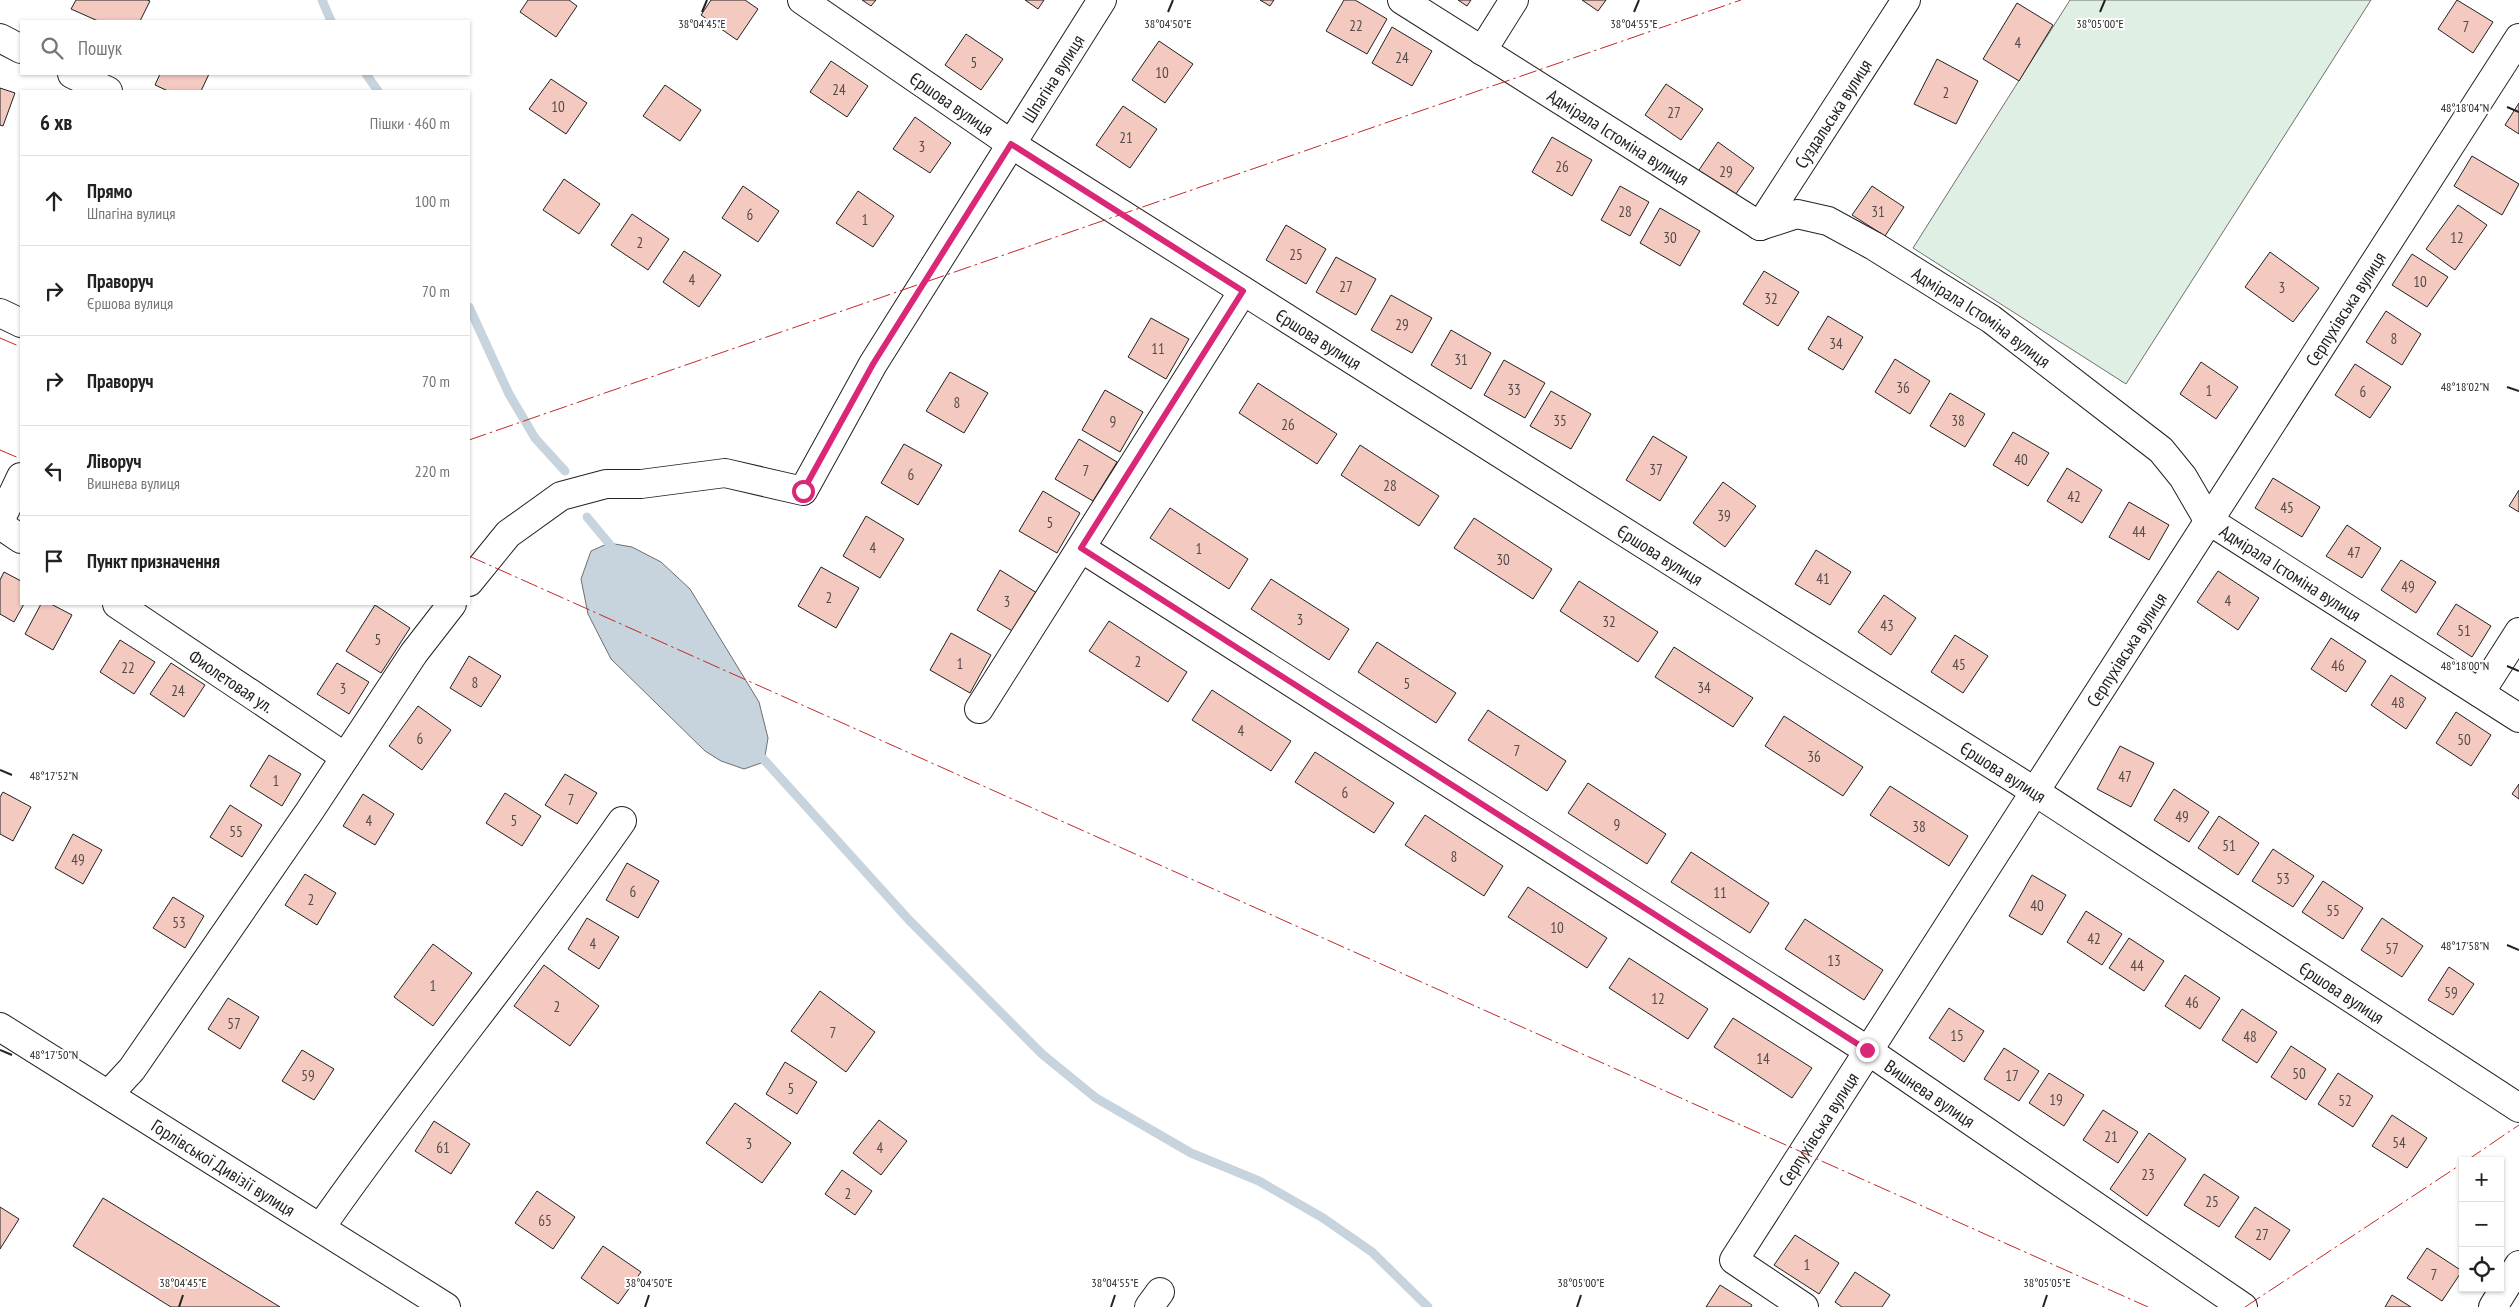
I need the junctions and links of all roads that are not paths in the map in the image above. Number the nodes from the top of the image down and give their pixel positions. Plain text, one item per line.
1 (802, 0) edge
2 (1102, 0) edge
3 (1402, 0) edge
4 (1514, 0) edge
5 (1906, 0) edge
6 (0, 38) edge
7 (2519, 38) edge
8 (20, 48) edge
9 (1482, 52) junction
10 (74, 75) edge
11 (106, 90) edge
12 (1011, 144) junction
13 (1760, 226) junction
14 (1243, 291) junction
15 (0, 312) edge
16 (20, 322) edge
17 (20, 479) edge
18 (2208, 520) junction
19 (0, 523) edge
20 (20, 538) edge
21 (1081, 548) junction
22 (470, 581) edge
23 (118, 605) edge
24 (451, 605) edge
25 (2519, 632) edge
26 (2480, 693) junction
27 (979, 709) dead end
28 (2519, 718) edge
29 (346, 757) junction
30 (2034, 792) junction
31 (622, 821) dead end
32 (0, 1026) edge
33 (1867, 1050) junction
34 (110, 1094) junction
35 (2519, 1108) edge
36 (321, 1227) junction
37 (2519, 1265) edge
38 (2494, 1306) edge
39 (446, 1307) edge
40 (1804, 1307) edge
41 (2244, 1307) edge

1 - 12 street, Єршова вулиця
2 - 12 street, Шпагіна вулиця
3 - 9 street, Адмірала Істоміна вулиця
4 - 9 street
5 - 13 street, Суздальська вулиця
6 - 8 street
7 - 18 street, Серпухівська вулиця
9 - 13 street, Адмірала Істоміна вулиця
10 - 11 street
12 - 14 street, Єршова вулиця
12 - 22 street, Шпагіна вулиця
13 - 18 street, Адмірала Істоміна вулиця
14 - 21 street
14 - 30 street, Єршова вулиця
15 - 16 street
17 - 19 street
18 - 26 street, Адмірала Істоміна вулиця
18 - 30 street, Серпухівська вулиця
19 - 20 street
21 - 27 street
21 - 33 street, Вишнева вулиця
23 - 29 street, Фиолетовая ул.
24 - 29 street
25 - 26 street
26 - 28 street, Адмірала Істоміна вулиця
29 - 34 street
30 - 33 street, Серпухівська вулиця
30 - 35 street, Єршова вулиця
31 - 36 street
32 - 34 street, Горлівської Дивізії вулиця
33 - 40 street, Серпухівська вулиця
33 - 41 street, Вишнева вулиця
34 - 36 street, Горлівської Дивізії вулиця
36 - 39 street, Горлівської Дивізії вулиця
37 - 38 street

